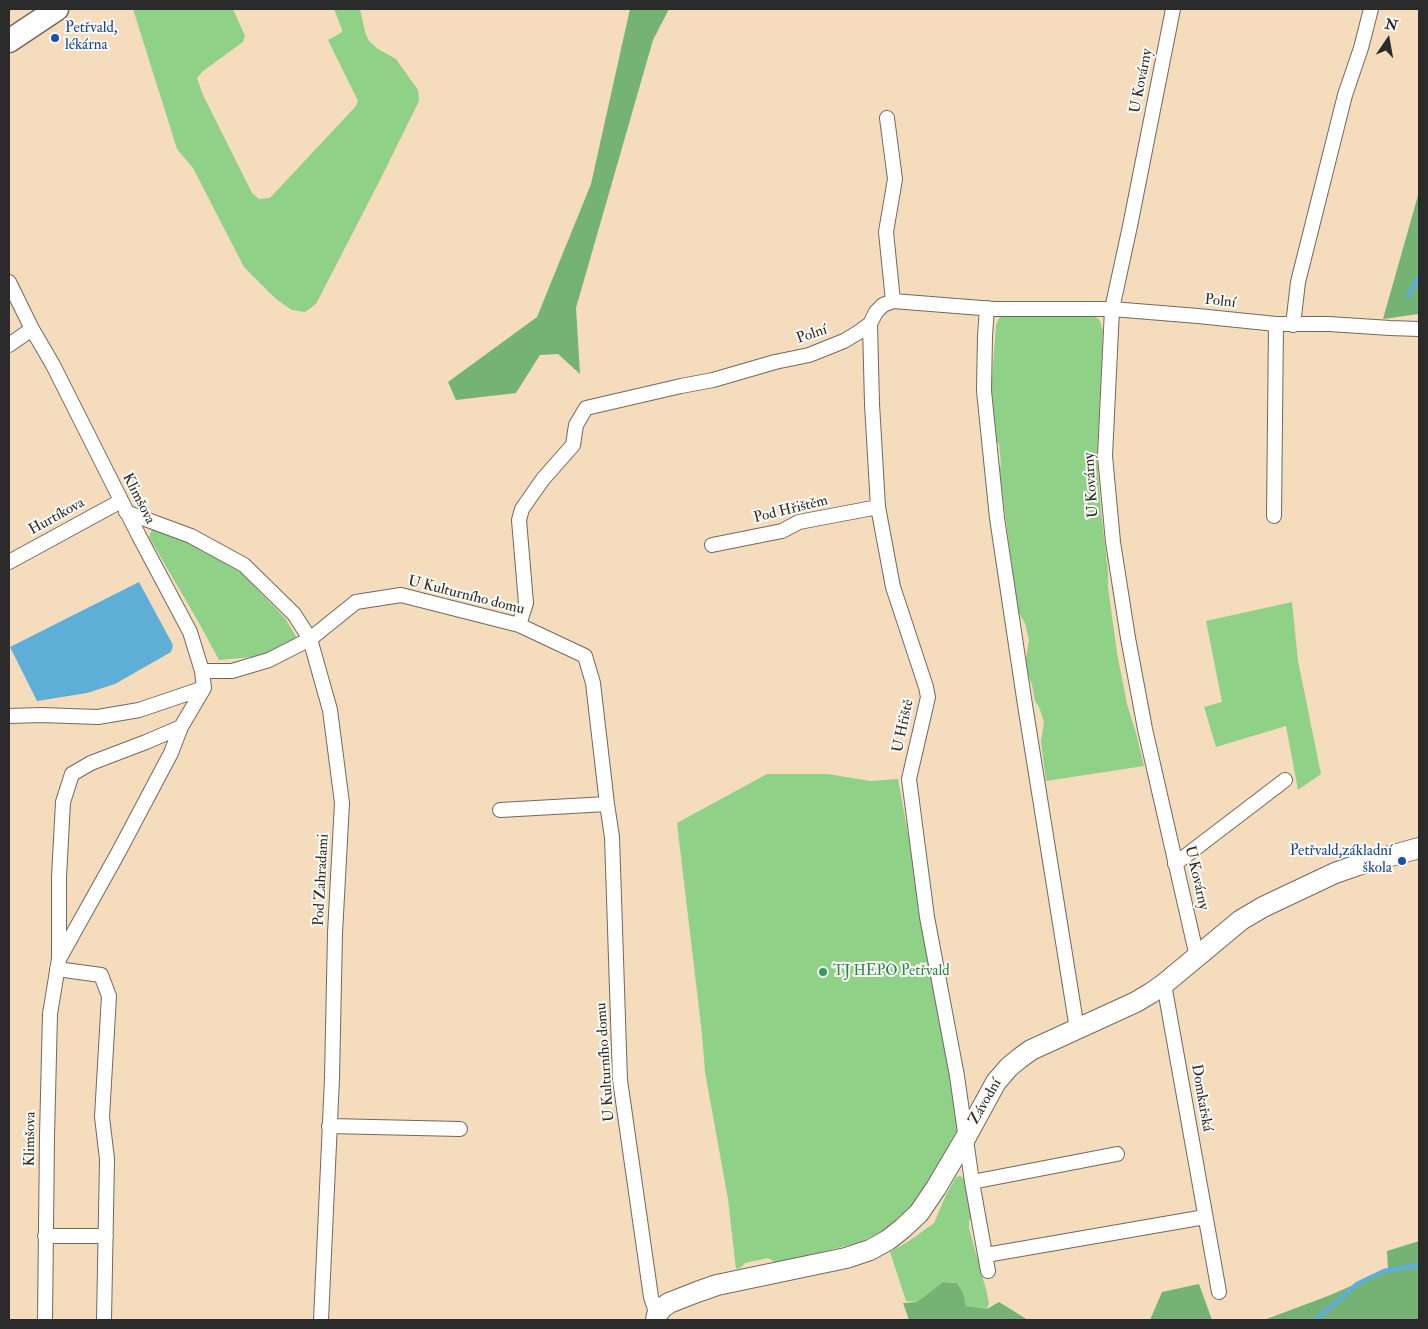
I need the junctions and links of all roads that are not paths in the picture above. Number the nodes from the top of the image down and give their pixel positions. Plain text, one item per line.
1 (58, 9) edge
2 (1173, 9) edge
3 (1370, 9) edge
4 (9, 41) edge
5 (887, 118) dead end
6 (9, 282) edge
7 (893, 301) junction
8 (987, 308) junction
9 (1112, 310) junction
10 (870, 324) junction
11 (1276, 324) junction
12 (1293, 325) junction
13 (32, 329) junction
14 (1419, 329) edge
15 (9, 345) edge
16 (124, 506) junction
17 (878, 507) junction
18 (1274, 516) dead end
19 (712, 545) dead end
20 (9, 562) edge
21 (519, 625) junction
22 (310, 638) junction
23 (202, 671) junction
24 (204, 688) junction
25 (9, 716) edge
26 (181, 727) junction
27 (1285, 780) dead end
28 (607, 804) junction
29 (500, 810) dead end
30 (1419, 848) edge
31 (1175, 864) junction
32 (1197, 956) junction
33 (58, 964) junction
34 (1164, 984) junction
35 (1077, 1028) junction
36 (329, 1126) junction
37 (460, 1129) dead end
38 (966, 1137) junction
39 (1117, 1154) dead end
40 (972, 1182) junction
41 (1205, 1217) junction
42 (45, 1236) junction
43 (106, 1236) junction
44 (986, 1256) junction
45 (988, 1271) dead end
46 (1218, 1292) dead end
47 (657, 1317) edge
48 (45, 1320) edge
49 (104, 1320) edge
50 (321, 1320) edge

1 - 4 main road
2 - 9 street, U Kovárny
3 - 12 street
5 - 7 street
6 - 13 street, Klimšova
7 - 8 street, Polní
7 - 10 street, Polní
8 - 9 street, Polní
8 - 35 street
9 - 11 street, Polní
9 - 31 street, U Kovárny
10 - 17 street, U Hřiště
10 - 21 street, Polní
11 - 12 street, Polní
11 - 18 street
12 - 14 street, Polní
13 - 15 street
13 - 16 street, Klimšova
16 - 20 street, Hurtíkova
16 - 22 street, Pod Zahradami
16 - 23 street, Klimšova
17 - 19 street, Pod Hřištěm
17 - 38 street, U Hřiště
21 - 22 street, U Kulturního domu
21 - 28 street, U Kulturního domu
22 - 23 street, U Kulturního domu
22 - 36 street, Pod Zahradami
23 - 24 street, Klimšova
24 - 25 street
24 - 26 street, Klimšova
26 - 33 street, Klimšova
26 - 33 street, Klimšova
27 - 31 street
28 - 29 street
28 - 47 street, U Kulturního domu
30 - 32 street, Závodní
31 - 32 street, U Kovárny
32 - 34 street, Závodní
33 - 42 street, Klimšova
33 - 43 street
34 - 35 street, Závodní
34 - 41 street, Domkařská
35 - 38 street, Závodní
36 - 37 street
36 - 50 street, Pod Zahradami
38 - 40 street, U Hřiště
38 - 47 street, Závodní
39 - 40 street
40 - 44 street, U Hřiště
41 - 44 street
41 - 46 street, Domkařská
42 - 43 street
42 - 48 street, Klimšova
43 - 49 street
44 - 45 street, U Hřiště

